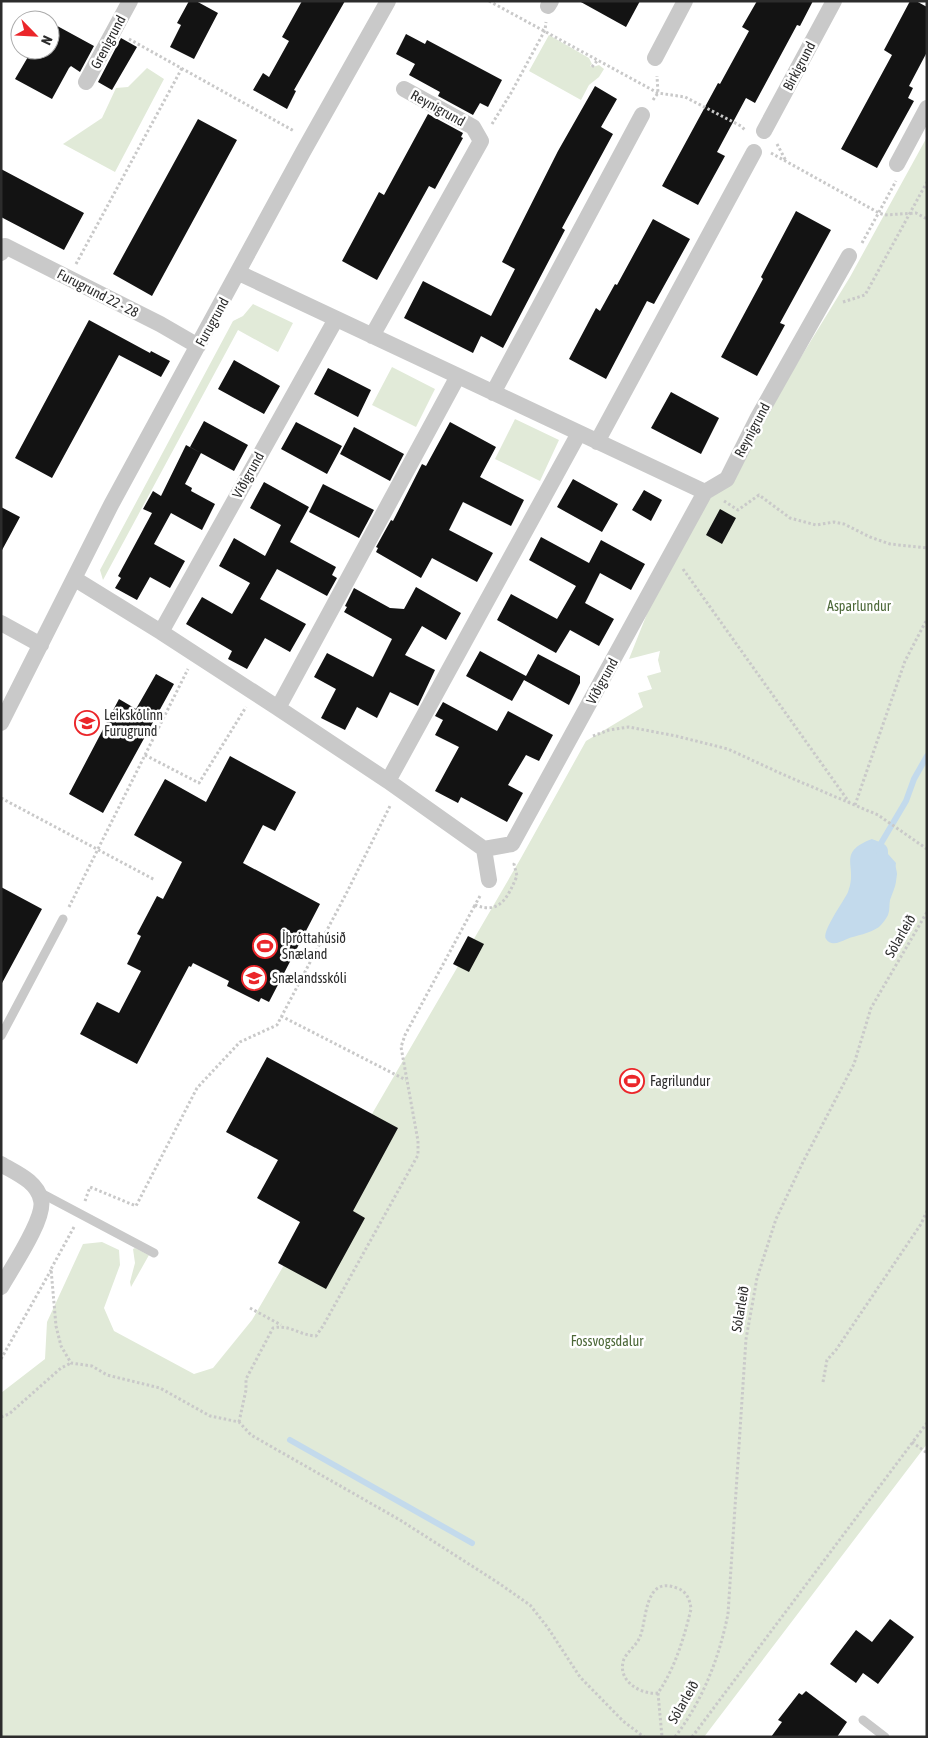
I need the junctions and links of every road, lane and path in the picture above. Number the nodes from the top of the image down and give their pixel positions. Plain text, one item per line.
1 (130, 1) edge
2 (388, 1) edge
3 (489, 1) edge
4 (685, 1) edge
5 (834, 1) edge
6 (550, 4) edge
7 (545, 30) junction
8 (114, 31) junction
9 (655, 58) joint
10 (597, 61) junction
11 (592, 67) dead end
12 (182, 68) junction
13 (86, 82) dead end
14 (404, 89) dead end
15 (658, 92) junction
16 (927, 108) edge
17 (642, 114) joint
18 (764, 131) dead end
19 (746, 132) dead end
20 (310, 140) junction
21 (481, 141) junction
22 (759, 151) joint
23 (897, 164) joint
24 (879, 213) junction
25 (927, 219) edge
26 (1, 253) edge
27 (849, 256) joint
28 (238, 273) junction
29 (68, 278) junction
30 (336, 319) junction
31 (372, 336) junction
32 (198, 346) junction
33 (458, 376) junction
34 (493, 393) junction
35 (579, 433) junction
36 (597, 442) junction
37 (711, 495) junction
38 (927, 548) edge
39 (670, 556) junction
40 (75, 579) junction
41 (927, 619) edge
42 (1, 624) edge
43 (161, 632) junction
44 (41, 645) junction
45 (195, 654) junction
46 (255, 693) junction
47 (278, 708) junction
48 (2, 719) edge
49 (573, 733) junction
50 (145, 755) junction
51 (393, 785) junction
52 (1, 798) edge
53 (849, 803) junction
54 (855, 805) junction
55 (484, 849) junction
56 (927, 849) edge
57 (98, 850) junction
58 (155, 880) dead end
59 (489, 880) dead end
60 (475, 905) dead end
61 (927, 912) edge
62 (63, 919) joint
63 (281, 1016) junction
64 (1, 1036) edge
65 (407, 1080) junction
66 (1, 1164) edge
67 (36, 1190) junction
68 (927, 1211) edge
69 (81, 1214) junction
70 (154, 1253) dead end
71 (51, 1269) junction
72 (1, 1287) edge
73 (250, 1308) dead end
74 (282, 1326) junction
75 (1, 1359) edge
76 (71, 1363) junction
77 (823, 1382) dead end
78 (1, 1417) edge
79 (240, 1422) junction
80 (927, 1423) edge
81 (912, 1442) junction
82 (927, 1453) edge
83 (658, 1693) junction
84 (863, 1720) dead end
85 (644, 1737) edge
86 (662, 1737) edge
87 (675, 1737) edge
88 (692, 1737) edge
89 (885, 1737) edge

1 - 8 street, Grenigrund
2 - 20 street, Furugrund
3 - 7 path
4 - 9 street
5 - 18 street, Birkigrund
6 - 7 path
7 - 10 path
7 - 21 path
8 - 12 path
8 - 13 street, Grenigrund
9 - 15 path
10 - 11 path
10 - 15 path
12 - 20 path
12 - 29 path
14 - 21 street, Reynigrund
15 - 17 path
15 - 19 path
16 - 23 street
17 - 34 street
20 - 28 street, Furugrund
21 - 31 street
22 - 24 path
22 - 36 street
23 - 24 path
24 - 25 path
24 - 27 path
26 - 29 street, Furugrund 22 - 28
27 - 37 street, Reynigrund
28 - 30 street
28 - 32 street, Furugrund
29 - 32 street, Furugrund 22 - 28
30 - 31 street
30 - 43 street, Víðigrund
31 - 33 street
32 - 40 street, Furugrund
33 - 34 street
33 - 47 street
34 - 35 street
35 - 36 street
35 - 51 street
36 - 37 street
37 - 38 path
37 - 39 street, Víðigrund
39 - 49 street, Víðigrund
39 - 53 path
40 - 43 street
40 - 44 street, Furugrund
41 - 54 path
42 - 44 street
43 - 45 street
44 - 48 street, Furugrund
45 - 46 street
45 - 50 path
46 - 47 street
46 - 50 path
47 - 51 street
49 - 53 path
49 - 55 street, Víðigrund
50 - 57 path
51 - 55 street
51 - 63 path
52 - 57 path
53 - 54 path
54 - 56 path
55 - 59 street
57 - 58 path
57 - 62 path
60 - 65 path
61 - 87 path, Sólarleið
62 - 64 lane
63 - 65 path
63 - 69 path
65 - 74 path
66 - 67 street
67 - 69 lane
67 - 72 street
68 - 77 path
69 - 70 lane
69 - 71 path
71 - 75 path
71 - 76 path
73 - 74 path
74 - 79 path
76 - 78 path
76 - 79 path
79 - 85 path
80 - 81 path, Sólarleið
81 - 82 path
81 - 88 path, Sólarleið
83 - 83 path
83 - 86 path
84 - 89 lane

